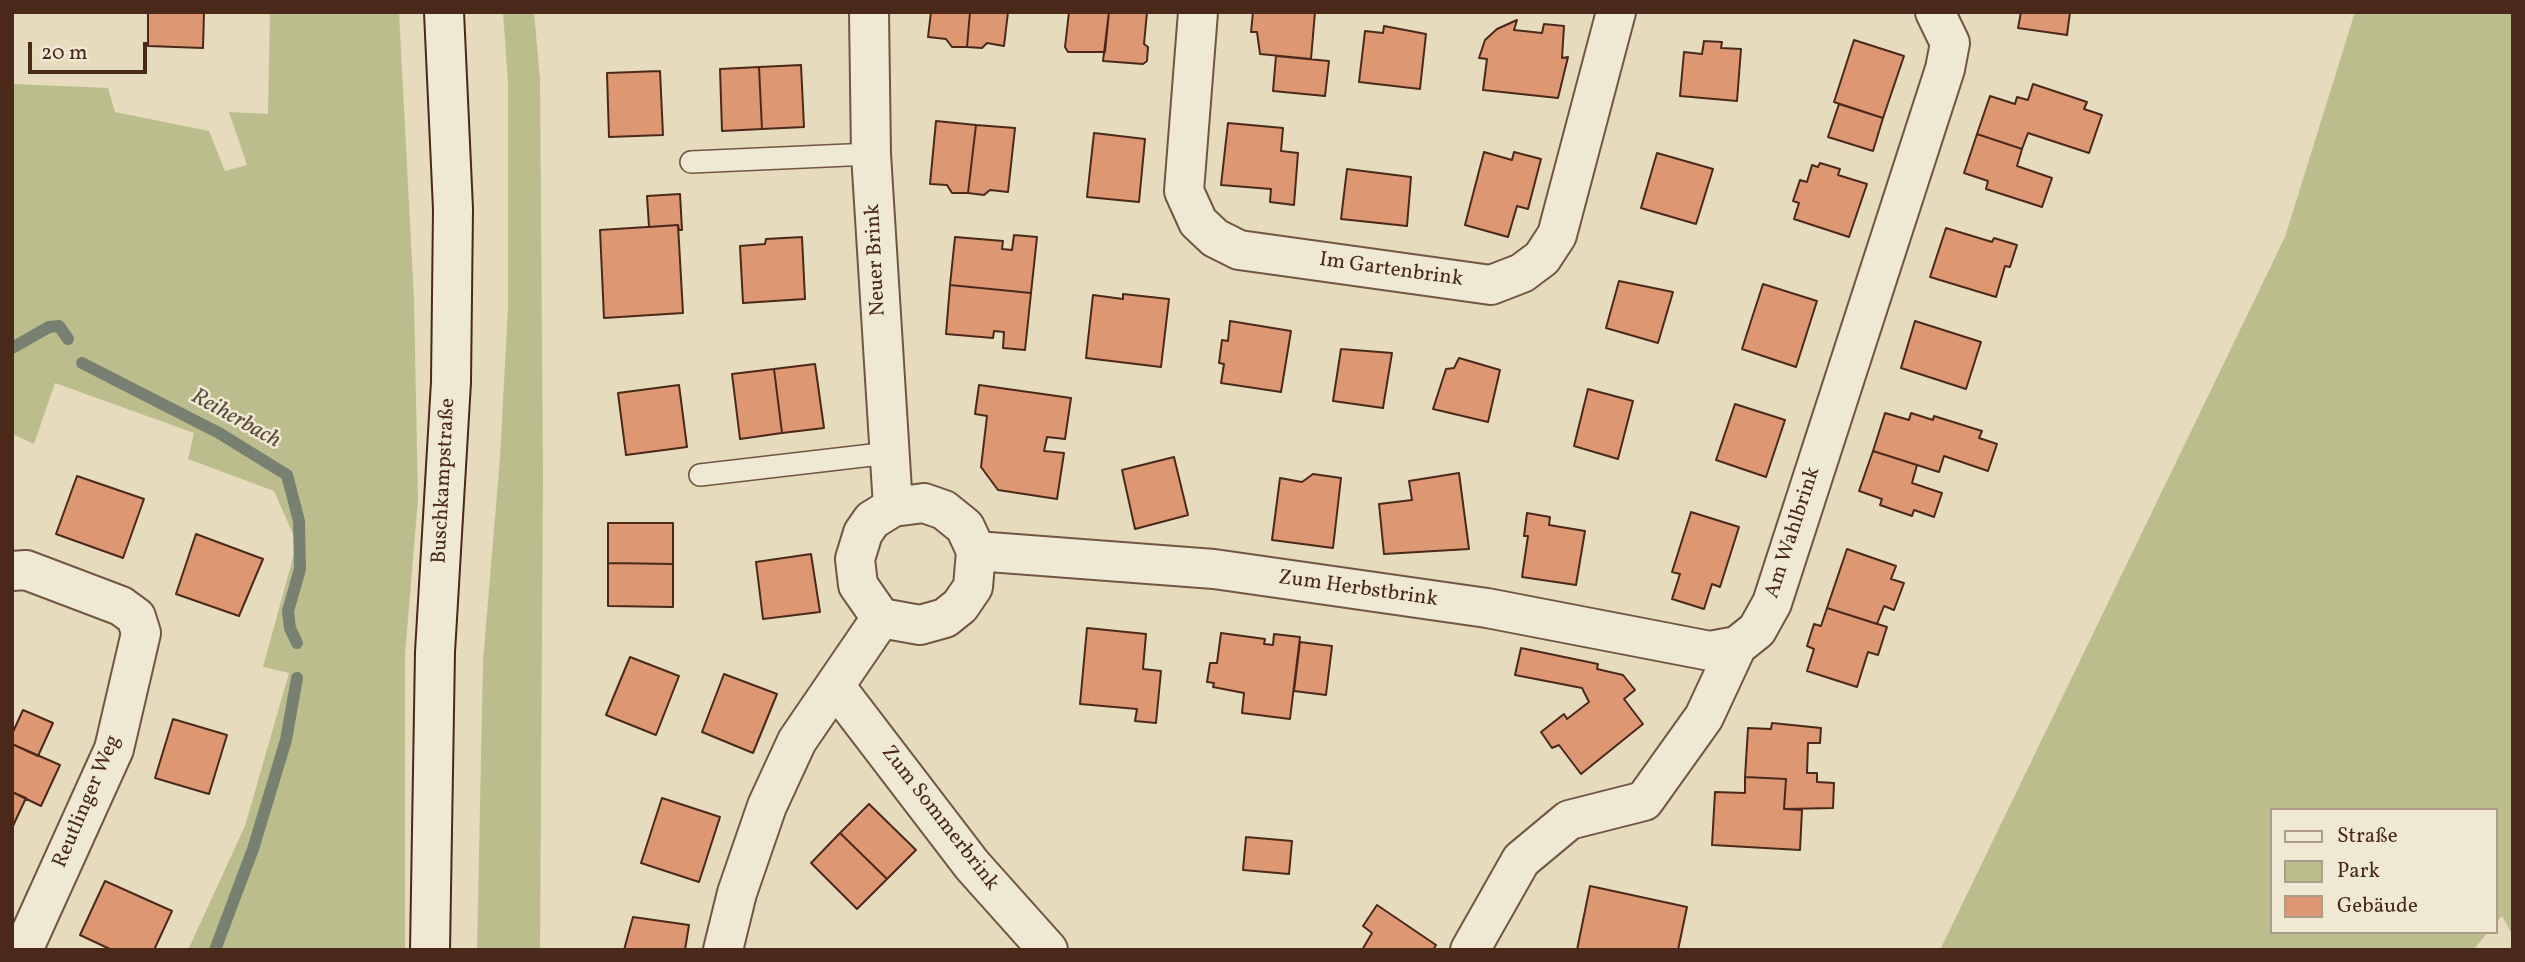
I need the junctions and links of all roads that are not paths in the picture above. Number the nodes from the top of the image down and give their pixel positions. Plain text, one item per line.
1 (444, 12) edge
2 (869, 12) edge
3 (1198, 12) edge
4 (1616, 12) edge
5 (1944, 15) edge
6 (871, 155) junction
7 (691, 162) dead end
8 (889, 453) junction
9 (700, 475) dead end
10 (893, 507) junction
11 (976, 551) junction
12 (12, 571) edge
13 (881, 618) junction
14 (1737, 646) junction
15 (835, 686) junction
16 (23, 950) edge
17 (430, 950) edge
18 (723, 950) edge
19 (1048, 950) edge
20 (1470, 950) edge

1 - 17 street, Buschkampstraße
2 - 6 street, Neuer Brink
3 - 4 street, Im Gartenbrink
5 - 14 street, Am Wahlbrink
6 - 7 lane
6 - 8 street, Neuer Brink
8 - 9 lane
8 - 10 street, Neuer Brink
10 - 11 street
10 - 13 street
11 - 13 street
11 - 14 street, Zum Herbstbrink
12 - 16 street, Reutlinger Weg
13 - 15 street
14 - 20 street, Am Wahlbrink
15 - 18 street
15 - 19 street, Zum Sommerbrink

